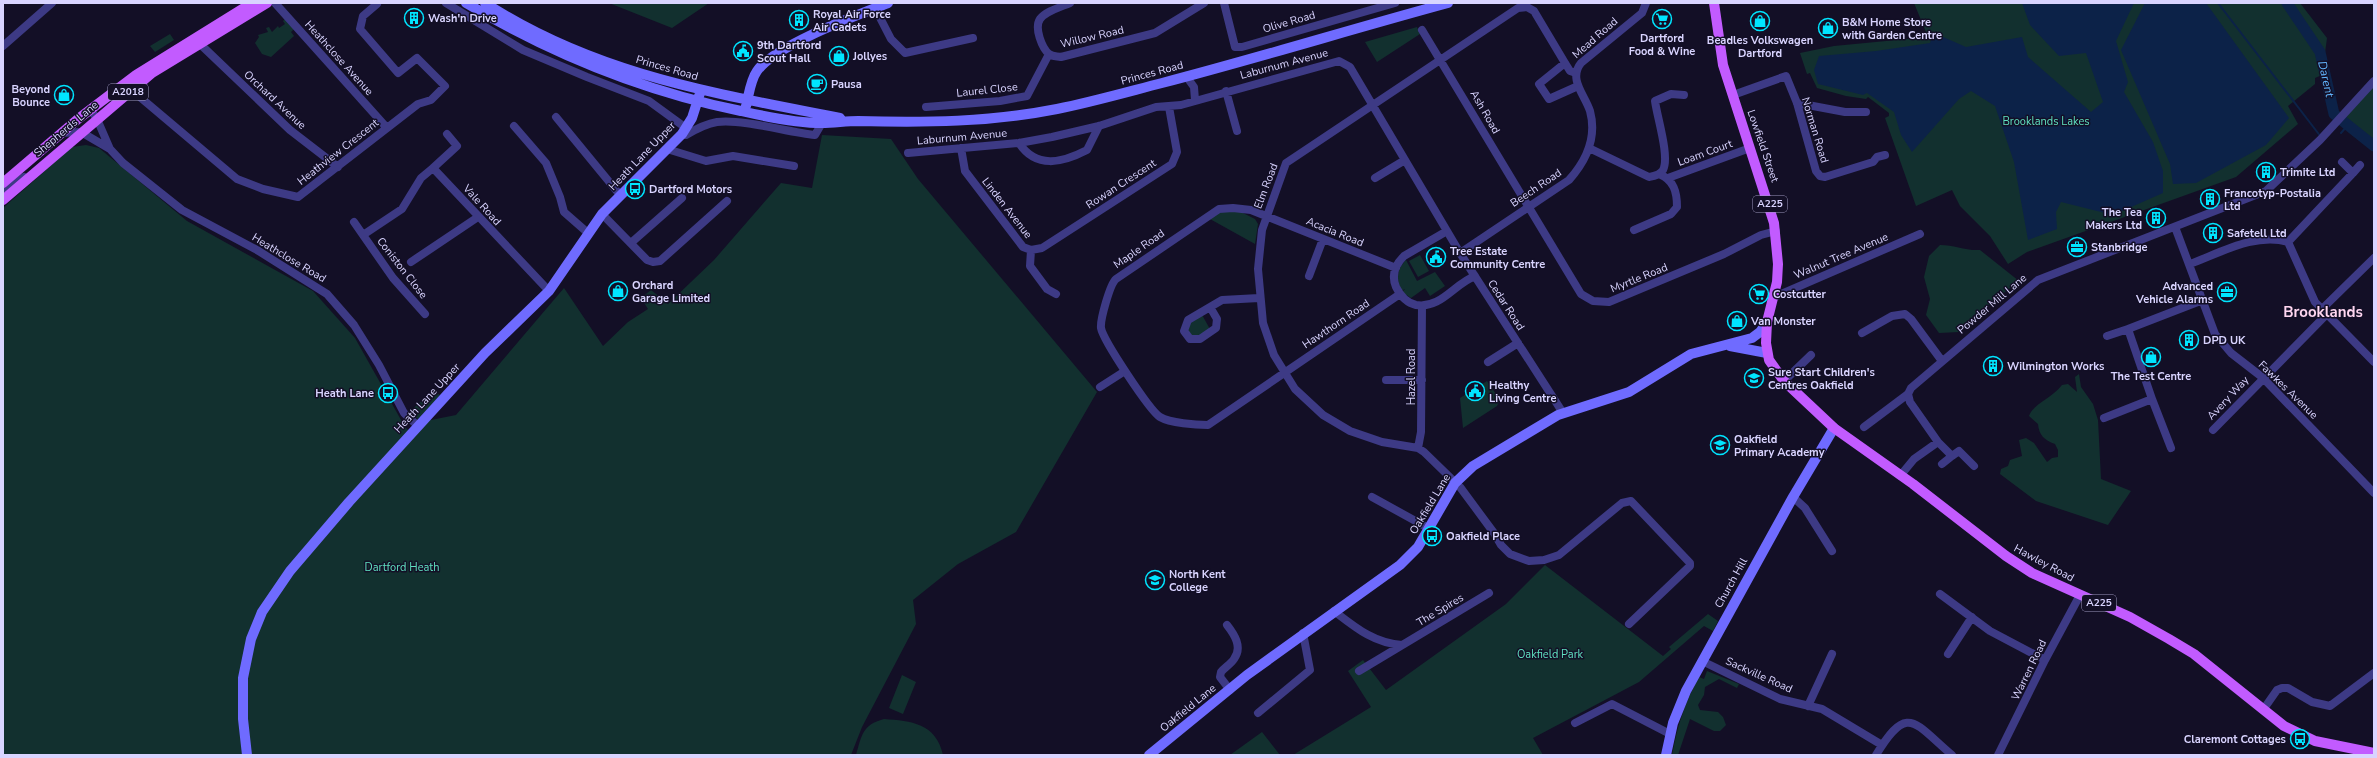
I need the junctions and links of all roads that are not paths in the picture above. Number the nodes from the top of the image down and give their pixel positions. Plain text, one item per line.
1 (252, 3) edge
2 (267, 3) edge
3 (275, 3) edge
4 (446, 3) edge
5 (466, 3) edge
6 (485, 3) edge
7 (888, 3) edge
8 (1070, 3) edge
9 (1204, 3) edge
10 (1224, 3) edge
11 (1395, 3) edge
12 (1448, 3) edge
13 (1645, 3) edge
14 (1714, 3) edge
15 (377, 4) edge
16 (47, 5) edge
17 (875, 8) junction
18 (1422, 30) dead end
19 (973, 38) dead end
20 (200, 44) junction
21 (3, 46) edge
22 (546, 46) junction
23 (1049, 54) junction
24 (541, 58) junction
25 (1441, 58) junction
26 (1565, 64) junction
27 (1576, 72) junction
28 (1186, 76) junction
29 (2374, 81) edge
30 (128, 86) junction
31 (1578, 86) junction
32 (701, 90) junction
33 (1226, 91) junction
34 (1684, 95) dead end
35 (1733, 95) junction
36 (1195, 100) junction
37 (748, 101) junction
38 (697, 102) junction
39 (1797, 103) junction
40 (1372, 105) junction
41 (926, 107) dead end
42 (1169, 107) junction
43 (90, 109) junction
44 (745, 112) junction
45 (1866, 112) dead end
46 (556, 117) dead end
47 (97, 119) junction
48 (854, 121) junction
49 (822, 123) junction
50 (514, 126) dead end
51 (1099, 126) junction
52 (387, 128) junction
53 (684, 131) junction
54 (1237, 131) dead end
55 (81, 132) junction
56 (61, 133) junction
57 (447, 134) dead end
58 (1019, 143) junction
59 (961, 148) junction
60 (1589, 148) junction
61 (1750, 148) junction
62 (110, 149) junction
63 (667, 149) junction
64 (908, 153) dead end
65 (1885, 155) dead end
66 (1405, 160) junction
67 (46, 162) junction
68 (2342, 162) dead end
69 (2360, 165) dead end
70 (794, 166) dead end
71 (338, 167) junction
72 (433, 168) junction
73 (2352, 172) junction
74 (1659, 174) junction
75 (1376, 178) dead end
76 (1668, 178) junction
77 (3, 183) edge
78 (3, 188) edge
79 (620, 195) junction
80 (682, 198) dead end
81 (3, 200) edge
82 (727, 200) dead end
83 (1528, 206) junction
84 (602, 214) junction
85 (1266, 216) junction
86 (478, 217) junction
87 (354, 222) dead end
88 (2175, 227) junction
89 (1634, 230) dead end
90 (1447, 231) junction
91 (1776, 231) junction
92 (588, 233) junction
93 (1920, 234) dead end
94 (363, 235) junction
95 (1324, 239) junction
96 (632, 242) junction
97 (2288, 242) junction
98 (1031, 250) junction
99 (1460, 253) junction
100 (2374, 258) edge
101 (411, 262) dead end
102 (2190, 264) junction
103 (1396, 268) junction
104 (1309, 276) dead end
105 (1475, 276) junction
106 (549, 291) junction
107 (1056, 294) dead end
108 (1400, 294) junction
109 (1260, 298) junction
110 (1772, 298) junction
111 (2203, 300) junction
112 (1422, 306) junction
113 (1210, 307) junction
114 (2324, 311) junction
115 (425, 314) dead end
116 (1767, 322) junction
117 (2128, 329) junction
118 (1862, 333) dead end
119 (2107, 336) dead end
120 (1518, 343) junction
121 (1723, 345) junction
122 (1766, 348) junction
123 (1811, 355) dead end
124 (1942, 361) junction
125 (1488, 362) dead end
126 (2374, 362) edge
127 (1125, 371) junction
128 (1284, 373) junction
129 (2262, 377) junction
130 (1386, 380) dead end
131 (1422, 380) junction
132 (1784, 381) junction
133 (1100, 386) dead end
134 (1908, 394) junction
135 (2152, 398) junction
136 (1563, 413) junction
137 (2104, 418) dead end
138 (417, 425) junction
139 (1864, 427) dead end
140 (1834, 428) junction
141 (2213, 430) dead end
142 (1938, 442) junction
143 (1418, 448) junction
144 (2171, 448) dead end
145 (1952, 456) junction
146 (1942, 464) dead end
147 (1974, 466) dead end
148 (1900, 476) junction
149 (1455, 483) junction
150 (2374, 493) edge
151 (1372, 496) dead end
152 (1793, 497) junction
153 (1430, 529) junction
154 (1832, 551) dead end
155 (1489, 593) dead end
156 (1940, 594) dead end
157 (2080, 595) junction
158 (1334, 611) junction
159 (1972, 617) junction
160 (1629, 624) dead end
161 (1227, 625) dead end
162 (1303, 633) junction
163 (1402, 645) junction
164 (1832, 654) dead end
165 (1948, 654) dead end
166 (2045, 660) junction
167 (1702, 661) junction
168 (1359, 671) dead end
169 (2374, 673) edge
170 (1230, 690) junction
171 (1808, 706) junction
172 (2263, 710) junction
173 (1258, 713) dead end
174 (1575, 723) dead end
175 (1670, 734) junction
176 (1882, 745) junction
177 (2374, 753) edge
178 (246, 755) edge
179 (1148, 755) edge
180 (1666, 755) edge
181 (1876, 755) edge
182 (1952, 755) edge
183 (1998, 755) edge

1 - 30 main road, Shepherds Lane / A2018
2 - 20 main road, Shepherds Lane / A2018
3 - 52 street, Heathclose Avenue
4 - 24 street
5 - 22 street, Princes Road
6 - 32 street, Princes Road
7 - 17 street
8 - 23 street, Willow Road
9 - 23 street, Willow Road
10 - 11 street, Olive Road
12 - 28 street, Princes Road
13 - 27 street, Mead Road
14 - 35 main road, Lowfield Street / A225
15 - 52 street, Heathview Crescent
16 - 21 street
17 - 19 street
17 - 37 street
18 - 25 street, Ash Road
20 - 30 main road, Shepherds Lane / A2018
20 - 71 street, Orchard Avenue
22 - 24 street
22 - 38 street, Princes Road
23 - 41 street, Laurel Close
24 - 53 street
25 - 26 street, Elm Road
25 - 40 street, Elm Road
25 - 83 street, Ash Road
26 - 27 street, Elm Road
26 - 31 street
27 - 31 street
28 - 36 street
28 - 48 street, Princes Road
29 - 88 street, Powder Mill Lane
30 - 43 main road, Shepherds Lane / A2018
30 - 47 main road, Shepherds Lane / A2018
30 - 71 street, Heathview Crescent
31 - 60 street
32 - 37 street, Princes Road
32 - 38 street, Heath Lane Upper
33 - 36 street, Laburnum Avenue
33 - 40 street, Laburnum Avenue
33 - 54 street
34 - 74 street
35 - 39 street, Norman Road
35 - 61 main road, Lowfield Street / A225
36 - 42 street, Laburnum Avenue
37 - 44 street
37 - 48 street, Princes Road
38 - 44 street, Princes Road
38 - 53 street, Heath Lane Upper
39 - 45 street
39 - 65 street, Norman Road
40 - 66 street, Cedar Road
40 - 85 street, Elm Road
42 - 51 street, Laburnum Avenue
42 - 98 street, Rowan Crescent
43 - 47 street, Heathclose Road
43 - 56 main road, Shepherds Lane / A2018
44 - 49 street, Princes Road
46 - 79 street
47 - 55 main road, Shepherds Lane / A2018
47 - 62 street, Heathclose Road
48 - 49 street, Princes Road
49 - 53 street
50 - 92 street
51 - 58 street, Laburnum Avenue
51 - 58 street, Laburnum Avenue
52 - 71 street, Heathview Crescent
53 - 63 street, Heath Lane Upper
55 - 56 street
55 - 62 street, Heathclose Road
55 - 67 main road, Shepherds Lane / A2018
56 - 77 main road, Shepherds Lane / A2018
57 - 72 street
58 - 59 street, Laburnum Avenue
59 - 64 street, Laburnum Avenue
59 - 98 street, Linden Avenue
60 - 74 street
60 - 83 street, Beech Road
61 - 76 street, Loam Court
61 - 91 main road, Lowfield Street / A225
62 - 138 street, Heathclose Road
63 - 70 street
63 - 79 street, Heath Lane Upper
66 - 75 street
66 - 90 street, Cedar Road
67 - 78 street
67 - 81 main road, Shepherds Lane / A2018
68 - 73 street
69 - 73 street
72 - 86 street, Vale Road
72 - 94 street, Coniston Close
73 - 97 street
74 - 76 street
76 - 89 street
79 - 84 street, Heath Lane Upper
80 - 96 street
82 - 96 street
83 - 91 street, Myrtle Road
83 - 99 street, Beech Road
84 - 92 street, Heath Lane Upper
84 - 96 street
85 - 95 street, Acacia Road
85 - 109 street, Elm Road
85 - 127 street, Maple Road
86 - 101 street
86 - 106 street, Vale Road
87 - 94 street, Coniston Close
88 - 102 street, Fawkes Avenue
88 - 124 street, Powder Mill Lane
90 - 99 street, Cedar Road
90 - 103 street
91 - 110 main road, Lowfield Street / A225
92 - 106 street, Heath Lane Upper
93 - 110 street, Walnut Tree Avenue
94 - 115 street, Coniston Close
95 - 103 street, Acacia Road
95 - 104 street
97 - 102 street
97 - 114 street
98 - 107 street, Linden Avenue
99 - 105 street, Cedar Road
100 - 114 street, Avery Way
102 - 111 street, Fawkes Avenue
103 - 108 street
105 - 112 street
105 - 120 street, Cedar Road
106 - 138 street, Heath Lane Upper
108 - 112 street
108 - 128 street, Hawthorn Road
109 - 113 street
109 - 128 street, Elm Road
110 - 116 main road, Hawley Road / A225
111 - 117 street
111 - 129 street, Fawkes Avenue
112 - 131 street, Hazel Road
113 - 113 street
114 - 126 street
114 - 129 street, Avery Way
116 - 121 street, Oakfield Lane
116 - 122 main road, Hawley Road / A225
117 - 119 street
117 - 135 street
118 - 124 street
120 - 125 street
120 - 136 street, Cedar Road
121 - 122 street, Oakfield Lane
121 - 136 street, Oakfield Lane
122 - 132 main road, Hawley Road / A225
123 - 132 street
124 - 134 street, Powder Mill Lane
127 - 128 street, Maple Road
127 - 133 street
128 - 143 street, Elm Road
129 - 141 street, Avery Way
129 - 150 street, Fawkes Avenue
130 - 131 street
131 - 143 street, Hazel Road
132 - 140 main road, Hawley Road / A225
134 - 139 street, Powder Mill Lane
134 - 142 street
135 - 137 street
135 - 144 street
136 - 149 street, Oakfield Lane
138 - 178 street, Heath Lane Upper
140 - 148 main road, Hawley Road / A225
140 - 152 street, Church Hill
142 - 145 street
142 - 148 street
143 - 149 street
145 - 146 street
145 - 147 street
148 - 157 main road, Hawley Road / A225
149 - 153 street, Oakfield Lane
149 - 160 street
151 - 153 street
152 - 154 street
152 - 167 street, Church Hill
153 - 158 street, Oakfield Lane
155 - 163 street, The Spires
156 - 159 street
157 - 166 street, Warren Road
157 - 172 main road, Hawley Road / A225
158 - 162 street, Oakfield Lane
158 - 163 street
159 - 165 street
159 - 166 street
161 - 170 street
162 - 170 street, Oakfield Lane
162 - 173 street
163 - 168 street, The Spires
164 - 171 street
166 - 183 street, Warren Road
167 - 171 street, Sackville Road
167 - 175 street, Church Hill
169 - 172 street
170 - 179 street, Oakfield Lane
171 - 176 street, Sackville Road
172 - 177 main road, Hawley Road / A225
174 - 175 street
175 - 180 street, Church Hill
176 - 181 street
176 - 182 street

